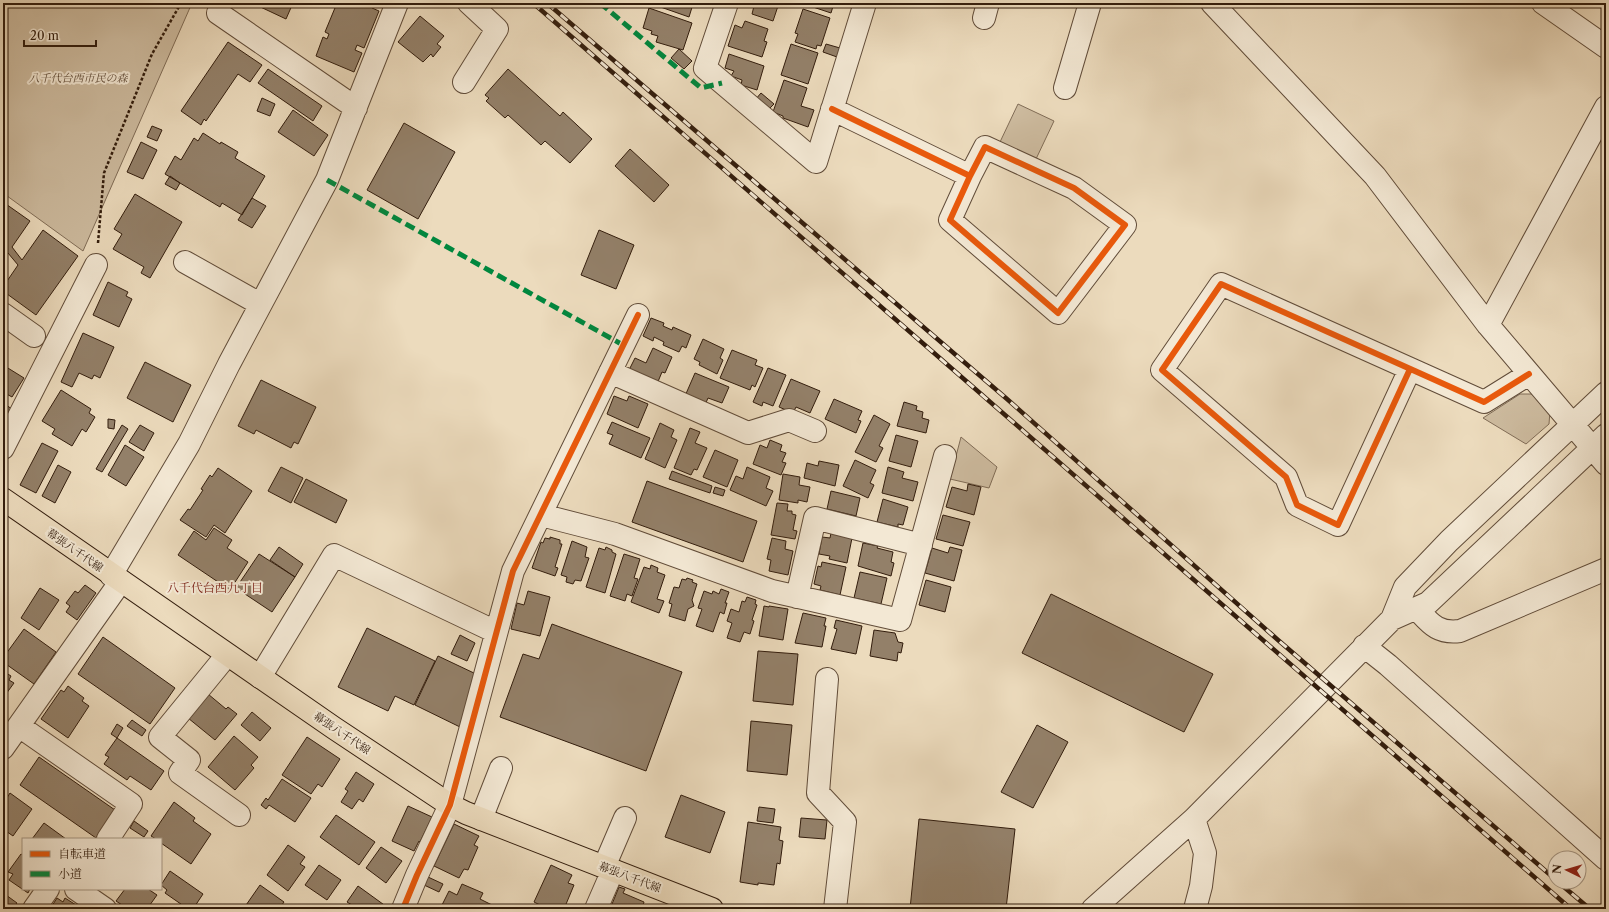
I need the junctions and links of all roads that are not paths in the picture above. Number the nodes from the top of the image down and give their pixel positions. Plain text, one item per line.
1 (397, 3) edge
2 (469, 3) edge
3 (727, 3) edge
4 (865, 3) edge
5 (1090, 3) edge
6 (1212, 3) edge
7 (1543, 3) edge
8 (218, 13) dead end
9 (1606, 47) edge
10 (464, 82) dead end
11 (1064, 88) dead end
12 (1606, 107) edge
13 (356, 108) junction
14 (832, 109) junction
15 (970, 176) junction
16 (185, 262) dead end
17 (96, 265) road end
18 (260, 304) junction
19 (3, 314) edge
20 (638, 315) dead end
21 (1488, 325) junction
22 (34, 336) dead end
23 (1410, 369) junction
24 (610, 372) junction
25 (1529, 374) junction
26 (1606, 394) edge
27 (1573, 425) junction
28 (815, 431) dead end
29 (3, 448) edge
30 (1602, 449) edge
31 (945, 456) dead end
32 (3, 499) edge
33 (541, 515) junction
34 (920, 546) junction
35 (1606, 569) edge
36 (116, 578) junction
37 (797, 597) junction
38 (1416, 608) junction
39 (1392, 619) junction
40 (496, 632) junction
41 (1364, 646) junction
42 (227, 654) junction
43 (260, 677) junction
44 (827, 679) dead end
45 (19, 726) junction
46 (3, 748) edge
47 (501, 768) dead end
48 (450, 805) junction
49 (239, 815) dead end
50 (625, 818) dead end
51 (481, 819) junction
52 (1194, 819) junction
53 (109, 838) edge
54 (1606, 859) edge
55 (609, 868) junction
56 (47, 890) edge
57 (77, 890) edge
58 (34, 909) edge
59 (105, 909) edge
60 (403, 909) edge
61 (596, 909) edge
62 (712, 909) edge
63 (835, 909) edge
64 (1093, 909) edge
65 (1195, 909) edge

1 - 13 street
2 - 10 street
3 - 14 street
4 - 14 street
5 - 11 street
6 - 21 street
7 - 9 street
8 - 13 street
12 - 21 street
13 - 18 street
14 - 15 street
15 - 15 street
16 - 18 street
17 - 29 street
18 - 36 street
19 - 22 street
20 - 24 street
21 - 25 street
23 - 23 street
23 - 25 street
24 - 28 street
24 - 33 street
25 - 27 street
26 - 27 street
27 - 30 street
27 - 39 street
30 - 38 street
31 - 34 street
32 - 36 main road, 幕張八千代線
33 - 37 street
33 - 40 street
34 - 37 street
34 - 37 street
35 - 38 street
36 - 42 main road, 幕張八千代線
36 - 45 street
38 - 39 street
39 - 41 street
40 - 43 street
40 - 48 street
41 - 52 street
41 - 54 street
42 - 43 main road, 幕張八千代線
42 - 49 street
43 - 48 main road, 幕張八千代線
44 - 63 street
45 - 46 street
45 - 53 street
47 - 51 street
48 - 51 main road, 幕張八千代線
48 - 60 street
50 - 55 street
51 - 55 main road, 幕張八千代線
52 - 64 street
52 - 65 street
55 - 61 street
55 - 62 main road, 幕張八千代線
56 - 58 street
57 - 59 street

